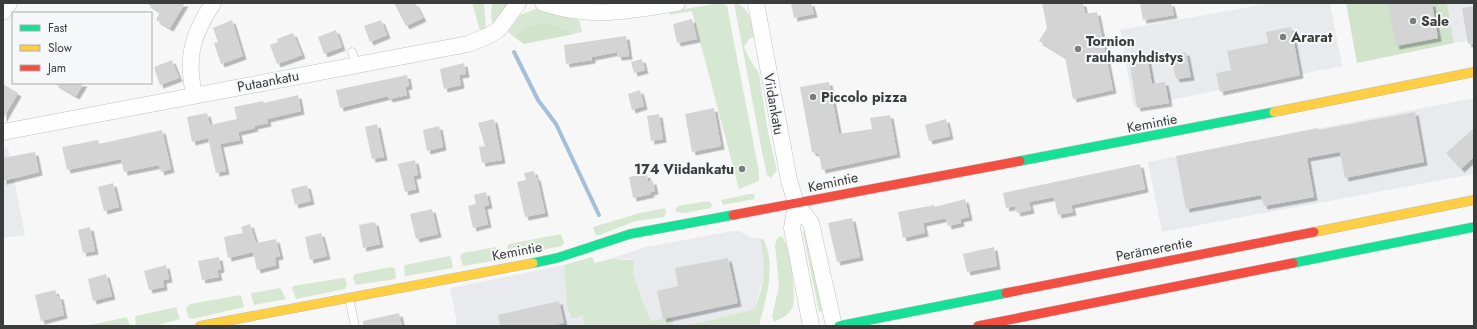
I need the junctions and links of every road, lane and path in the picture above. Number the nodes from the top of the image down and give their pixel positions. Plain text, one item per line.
1 (8, 3) edge
2 (213, 3) edge
3 (518, 3) edge
4 (543, 3) edge
5 (756, 3) edge
6 (667, 4) edge
7 (3, 12) edge
8 (1474, 72) edge
9 (194, 95) junction
10 (3, 132) edge
11 (1474, 200) edge
12 (796, 204) junction
13 (1474, 227) edge
14 (349, 298) junction
15 (260, 315) junction
16 (206, 325) edge
17 (262, 326) edge
18 (355, 326) edge
19 (811, 326) edge
20 (834, 326) edge
21 (839, 326) edge
22 (978, 326) edge

1 - 7 street
2 - 9 street
3 - 9 street, Putaankatu
4 - 6 street
5 - 12 street, Viidankatu
8 - 12 main road, Kemintie
9 - 10 street, Putaankatu
11 - 21 main road, Perämerentie
12 - 14 main road, Kemintie
12 - 19 street, Viidankatu
12 - 20 street, Viidankatu
13 - 22 main road
14 - 15 main road, Kemintie
14 - 18 lane
15 - 16 main road, Kemintie
15 - 17 lane

